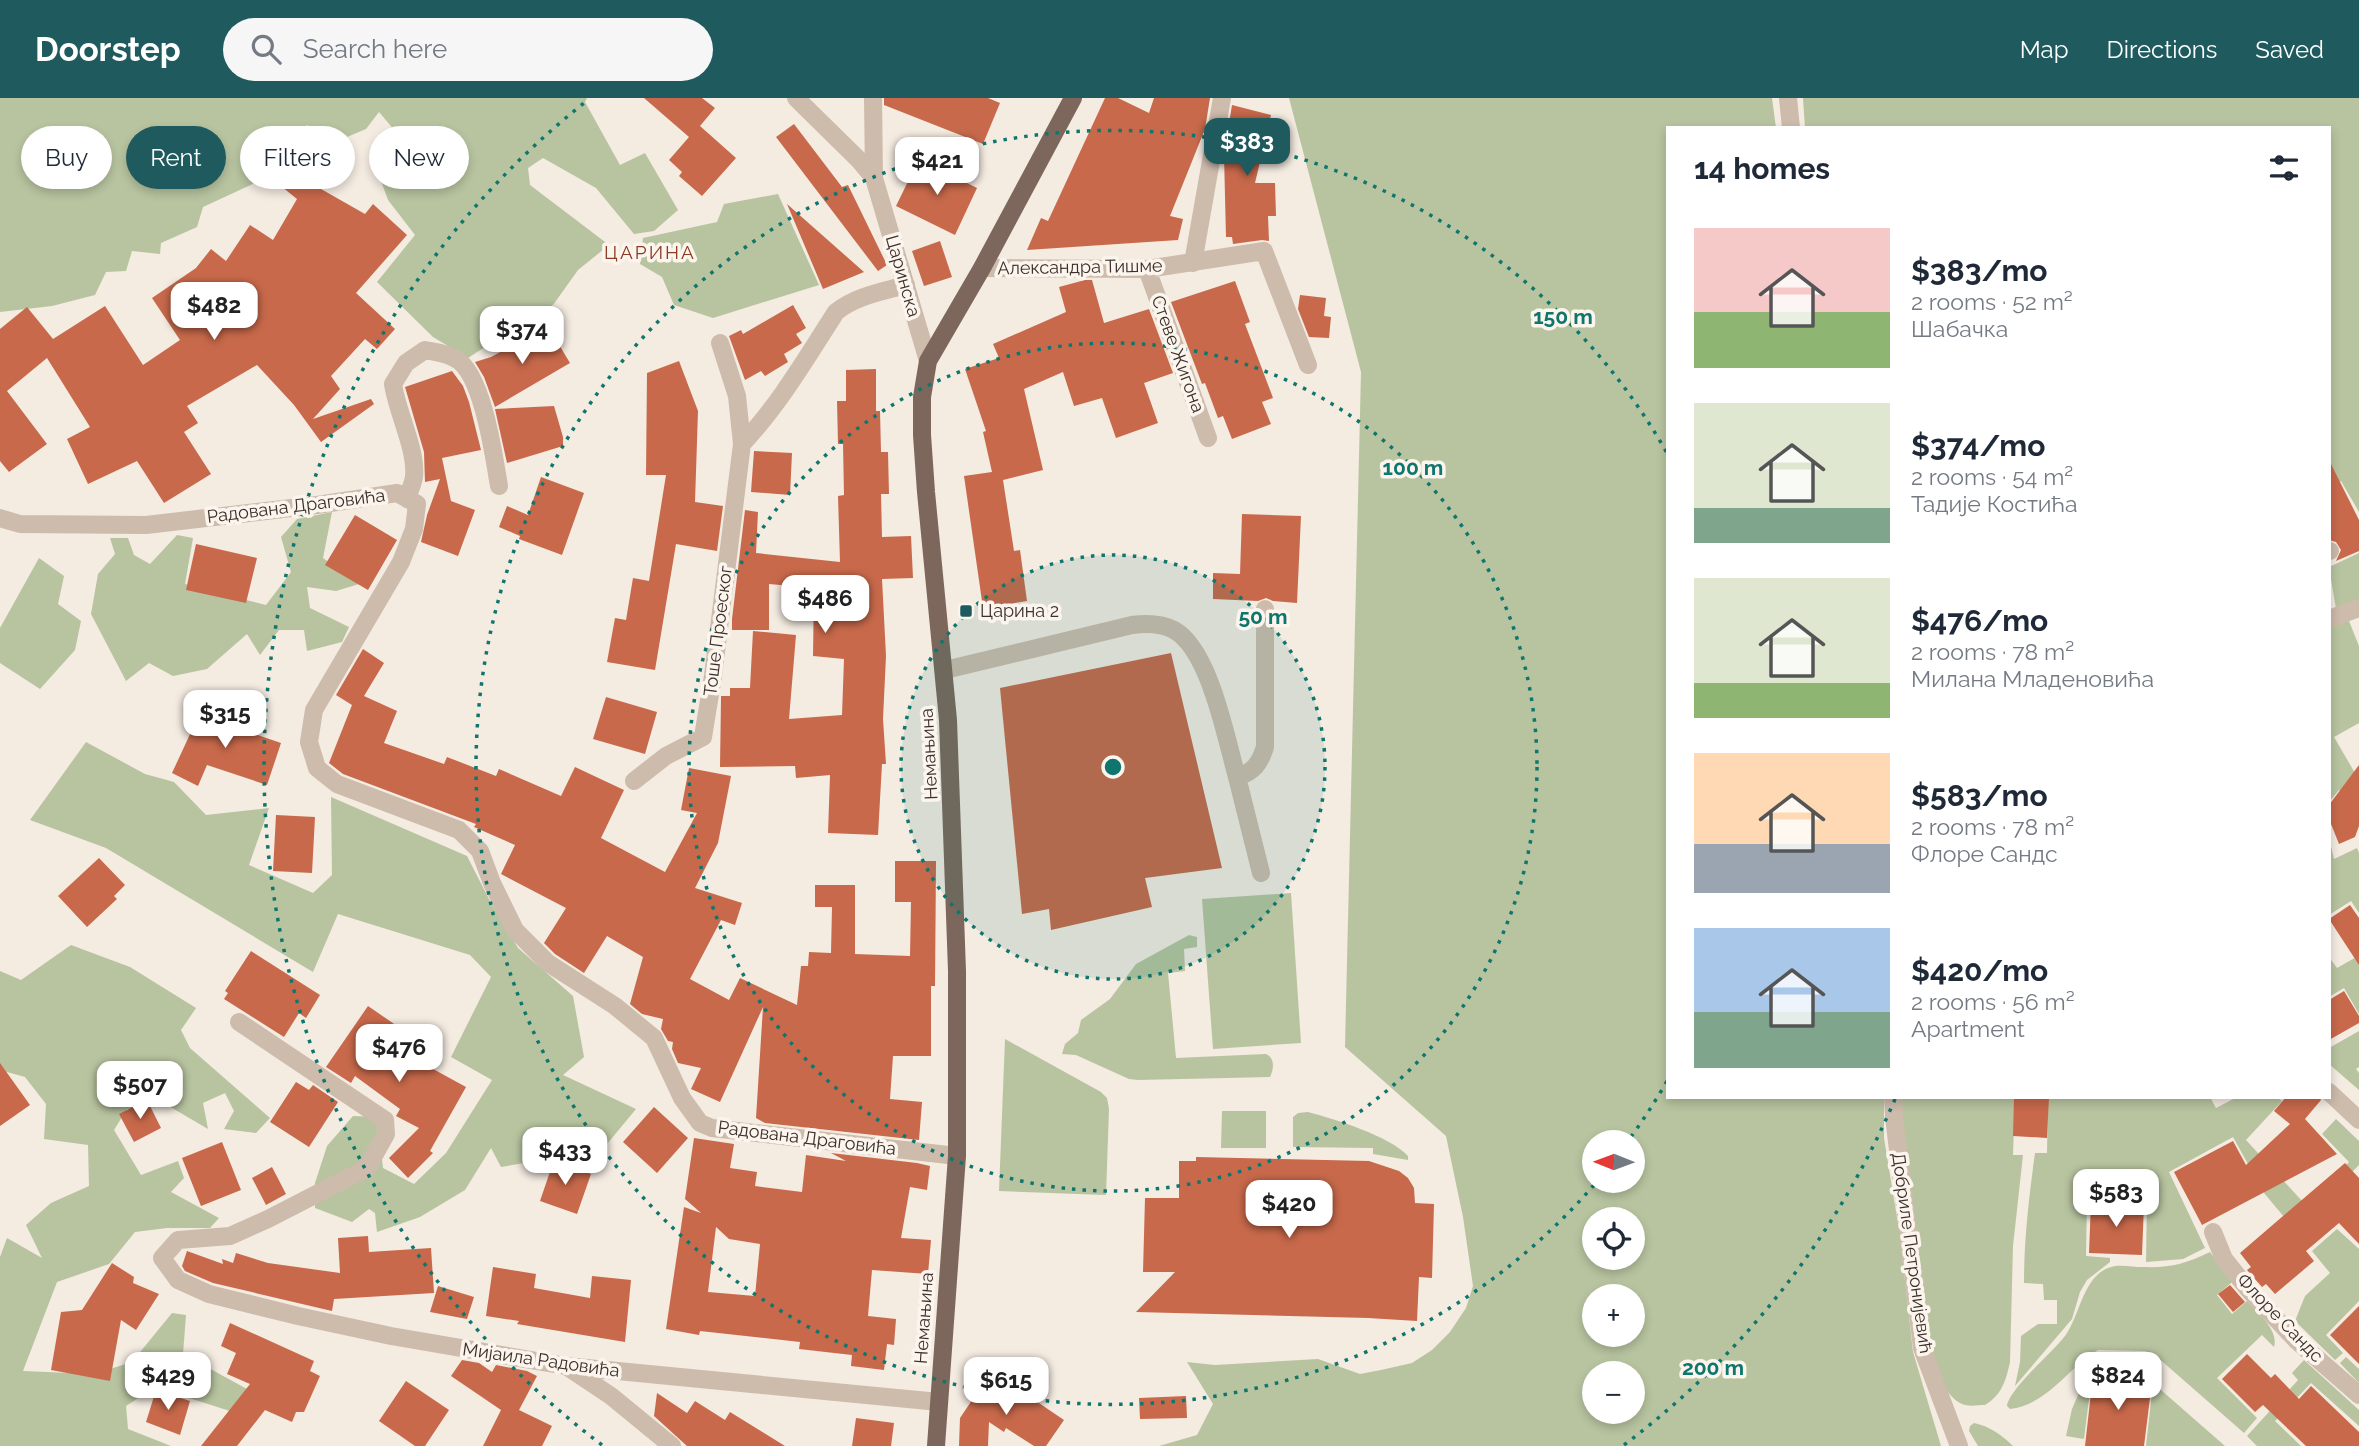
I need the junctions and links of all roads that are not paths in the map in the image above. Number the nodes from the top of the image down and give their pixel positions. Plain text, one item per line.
1 (796, 98) edge
2 (873, 98) edge
3 (1073, 98) edge
4 (1222, 98) edge
5 (1788, 98) edge
6 (1791, 126) edge
7 (874, 178) junction
8 (1193, 263) junction
9 (982, 268) junction
10 (1147, 269) junction
11 (906, 285) junction
12 (720, 343) dead end
13 (928, 361) junction
14 (1308, 365) dead end
15 (1208, 438) dead end
16 (742, 444) junction
17 (499, 486) dead end
18 (407, 499) junction
19 (0, 519) edge
20 (2359, 608) edge
21 (1265, 609) dead end
22 (2331, 618) edge
23 (944, 670) junction
24 (1237, 777) junction
25 (634, 781) dead end
26 (1261, 873) dead end
27 (239, 1022) dead end
28 (2331, 1094) edge
29 (1893, 1099) edge
30 (2359, 1120) edge
31 (957, 1156) junction
32 (2213, 1232) dead end
33 (566, 1366) junction
34 (2359, 1395) edge
35 (939, 1402) junction
36 (672, 1446) edge
37 (936, 1446) edge
38 (1959, 1446) edge

1 - 7 street, Царинска
2 - 7 street
3 - 9 main road, Немањина
4 - 8 street
5 - 6 street
7 - 11 street, Царинска
8 - 10 street, Александра Тишме
8 - 14 street, Александра Тишме
9 - 10 street, Александра Тишме
9 - 13 main road, Немањина
10 - 15 street, Стеве Жигона
11 - 13 street, Царинска
11 - 16 street
12 - 16 street, Тоше Проеског
13 - 23 main road, Немањина
16 - 25 street, Тоше Проеског
17 - 18 street
18 - 19 street, Радована Драговића
18 - 31 street, Радована Драговића
20 - 22 street
21 - 24 street
23 - 24 street
23 - 31 main road, Немањина
24 - 26 street
27 - 33 street, Мијаила Радовића
28 - 30 street
29 - 38 street, Добриле Петронијевић
31 - 35 main road, Немањина
32 - 34 street, Флоре Сандс
33 - 35 street, Мијаила Радовића
33 - 36 street
35 - 37 main road, Немањина

